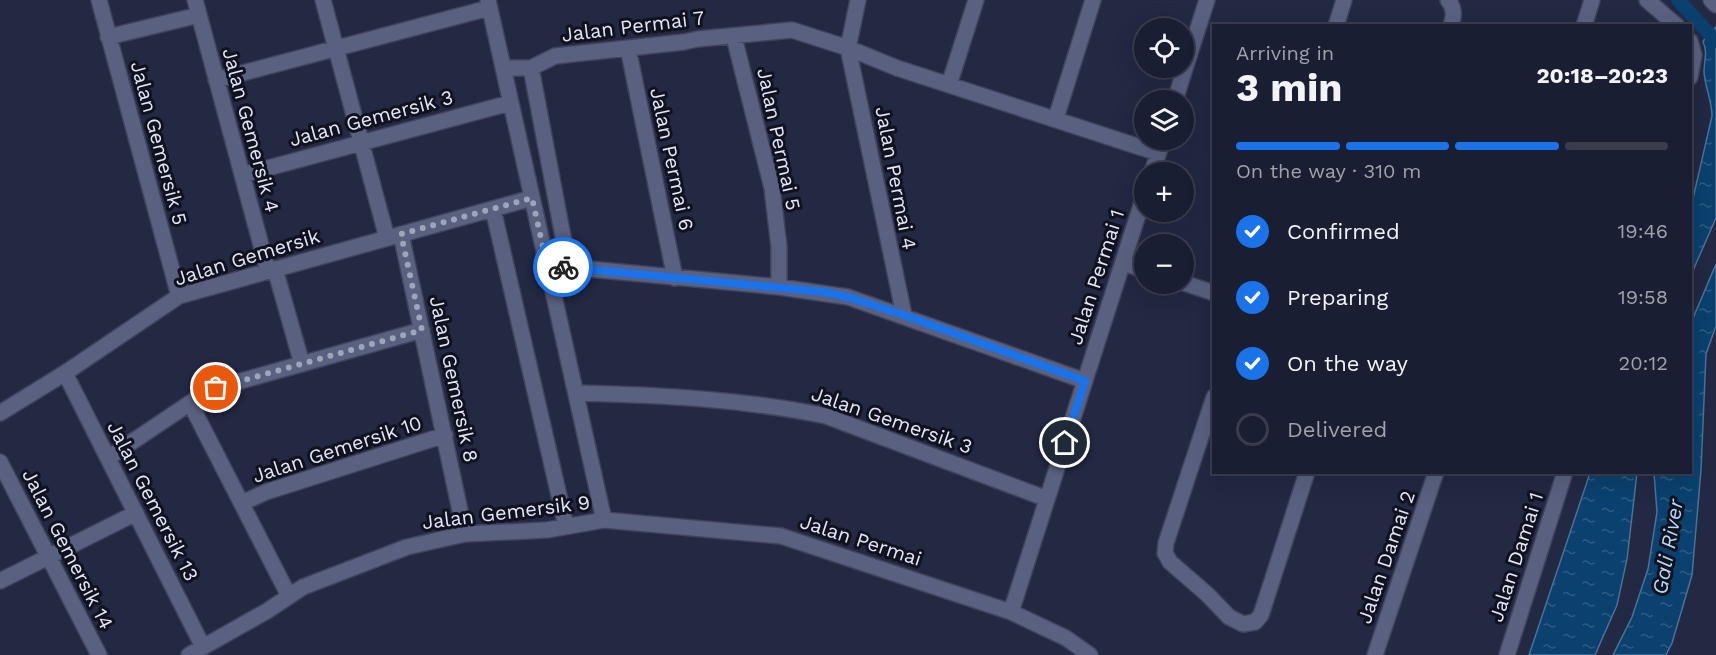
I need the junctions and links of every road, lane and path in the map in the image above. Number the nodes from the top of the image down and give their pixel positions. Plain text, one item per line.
1 (99, 0) edge
2 (322, 0) edge
3 (858, 0) edge
4 (976, 0) edge
5 (1094, 0) edge
6 (1207, 0) edge
7 (1344, 0) edge
8 (1592, 0) edge
9 (1647, 0) edge
10 (1711, 0) edge
11 (1449, 1) edge
12 (488, 4) edge
13 (1716, 5) edge
14 (197, 7) edge
15 (1337, 24) edge
16 (1452, 24) edge
17 (1585, 24) edge
18 (1675, 24) edge
19 (108, 37) junction
20 (734, 37) junction
21 (335, 48) junction
22 (628, 48) junction
23 (848, 48) junction
24 (1692, 48) edge
25 (1692, 66) edge
26 (503, 68) junction
27 (531, 68) junction
28 (216, 80) junction
29 (949, 84) junction
30 (1178, 90) edge
31 (510, 103) junction
32 (1056, 118) junction
33 (1134, 139) edge
34 (361, 142) junction
35 (242, 175) junction
36 (532, 198) junction
37 (493, 209) junction
38 (1136, 222) edge
39 (394, 236) junction
40 (1123, 263) junction
41 (547, 265) junction
42 (1134, 267) edge
43 (569, 268) junction
44 (272, 270) junction
45 (675, 278) junction
46 (1194, 286) edge
47 (779, 287) junction
48 (1212, 291) edge
49 (179, 296) junction
50 (904, 315) junction
51 (422, 330) junction
52 (302, 364) junction
53 (65, 373) junction
54 (1085, 381) junction
55 (576, 393) junction
56 (190, 403) junction
57 (1212, 403) edge
58 (0, 413) edge
59 (445, 435) junction
60 (108, 458) junction
61 (0, 462) edge
62 (1306, 474) edge
63 (1435, 474) edge
64 (1564, 474) edge
65 (1047, 499) junction
66 (242, 503) junction
67 (136, 513) junction
68 (604, 520) junction
69 (566, 526) junction
70 (465, 534) junction
71 (48, 556) junction
72 (0, 581) edge
73 (290, 596) junction
74 (1011, 612) junction
75 (203, 647) junction
76 (99, 655) edge
77 (189, 655) edge
78 (1090, 655) edge
79 (1375, 655) edge
80 (1507, 655) edge

1 - 19 street, Jalan Gemersik 5
2 - 21 street, Jalan Gemersik 8
3 - 23 street
4 - 29 street
5 - 32 street
6 - 30 street
7 - 15 street
8 - 17 street
9 - 18 street
10 - 13 street
11 - 16 street
12 - 21 street
12 - 26 street
14 - 19 street
14 - 28 street, Jalan Gemersik 4
19 - 49 street, Jalan Gemersik 5
20 - 22 street, Jalan Permai 7
20 - 23 street, Jalan Permai 7
20 - 47 street, Jalan Permai 5
21 - 28 street
21 - 34 street, Jalan Gemersik 8
22 - 27 street, Jalan Permai 7
22 - 45 street, Jalan Permai 6
23 - 29 street, Jalan Permai 7
23 - 50 street, Jalan Permai 4
24 - 25 street
26 - 27 street, Jalan Permai 7
26 - 31 street
27 - 43 street
28 - 35 street, Jalan Gemersik 4
29 - 32 street, Jalan Permai 7
31 - 34 street, Jalan Gemersik 3
31 - 36 street
32 - 33 street, Jalan Permai 7
34 - 35 street, Jalan Gemersik 3
34 - 39 street, Jalan Gemersik 8
35 - 44 street, Jalan Gemersik 4
36 - 37 street, Jalan Gemersik
36 - 41 street
37 - 39 street, Jalan Gemersik
37 - 69 street
38 - 40 street, Jalan Permai 1
39 - 44 street, Jalan Gemersik
39 - 51 street, Jalan Gemersik 8
40 - 42 street
40 - 54 street, Jalan Permai 1
41 - 43 street
41 - 55 street
43 - 45 street
44 - 49 street, Jalan Gemersik
44 - 52 street, Jalan Gemersik 4
45 - 47 street
46 - 48 street
47 - 50 street
49 - 53 street, Jalan Gemersik
50 - 54 street
51 - 52 street
51 - 59 street, Jalan Gemersik 8
52 - 56 street
53 - 58 street, Jalan Gemersik
53 - 60 street, Jalan Gemersik 13
54 - 65 street, Jalan Permai 1
55 - 65 street, Jalan Gemersik 3
55 - 68 street
56 - 60 street
56 - 66 street
57 - 62 street
59 - 66 street, Jalan Gemersik 10
59 - 70 street, Jalan Gemersik 8
60 - 67 street, Jalan Gemersik 13
61 - 71 street, Jalan Gemersik 14
63 - 79 street, Jalan Damai 2
64 - 80 street, Jalan Damai 1
65 - 74 street, Jalan Permai 1
66 - 73 street
67 - 71 street
67 - 75 street, Jalan Gemersik 13
68 - 69 street, Jalan Gemersik 9
68 - 74 street, Jalan Permai
69 - 70 street, Jalan Gemersik 9
70 - 73 street, Jalan Gemersik 9
71 - 72 street
71 - 76 street, Jalan Gemersik 14
73 - 75 street, Jalan Gemersik 9
74 - 78 street, Jalan Permai
75 - 77 street, Jalan Gemersik 9

